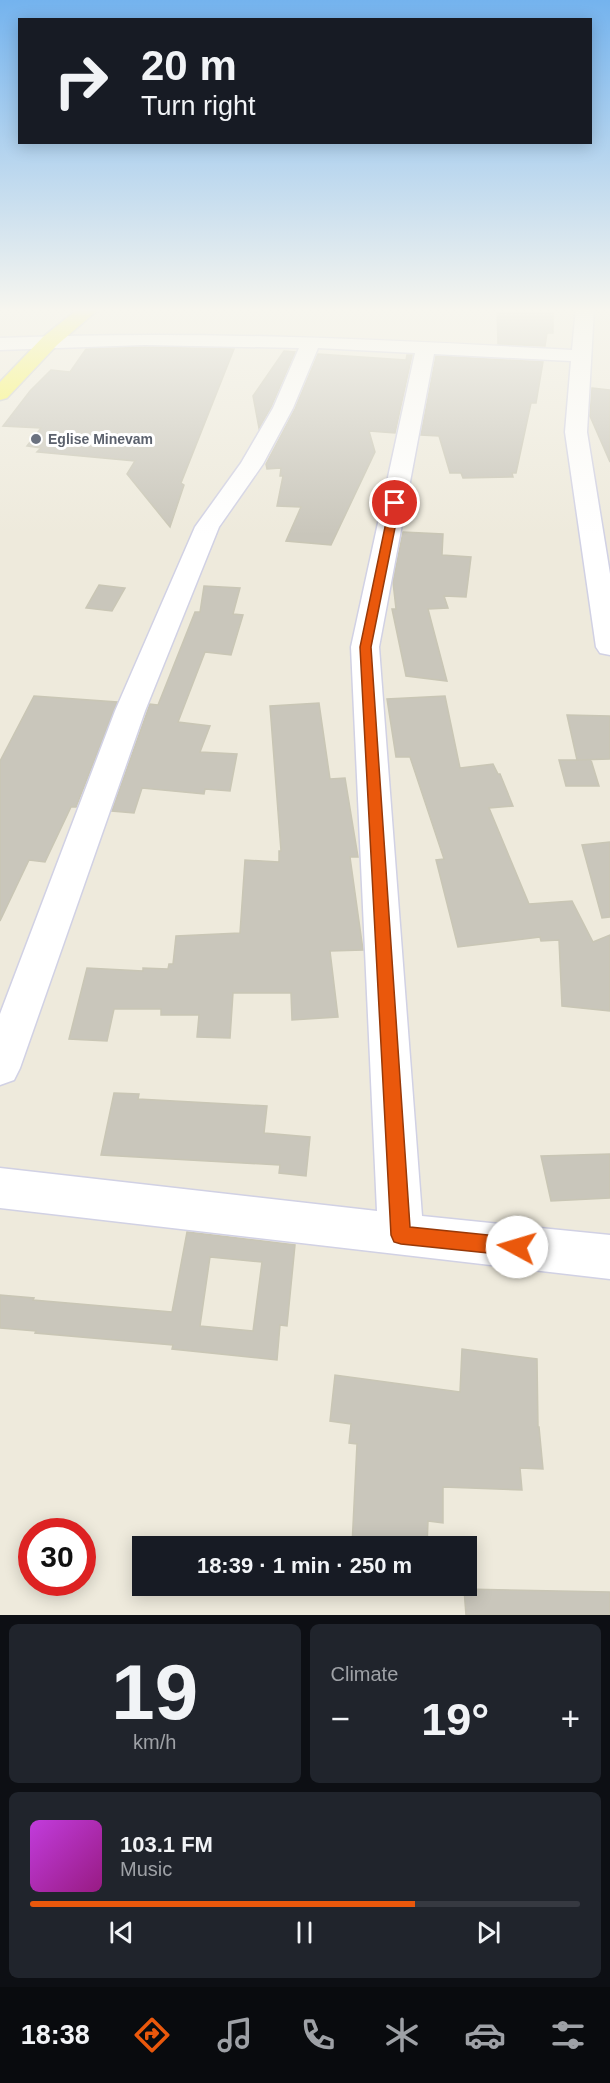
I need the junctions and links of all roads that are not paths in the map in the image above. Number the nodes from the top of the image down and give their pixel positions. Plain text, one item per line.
1 (293, 383) edge
2 (419, 383) edge
3 (579, 383) edge
4 (610, 647) edge
5 (0, 1068) edge
6 (0, 1188) edge
7 (401, 1235) junction
8 (610, 1257) edge

1 - 5 street
2 - 7 street
3 - 4 street
6 - 7 street
7 - 8 street

